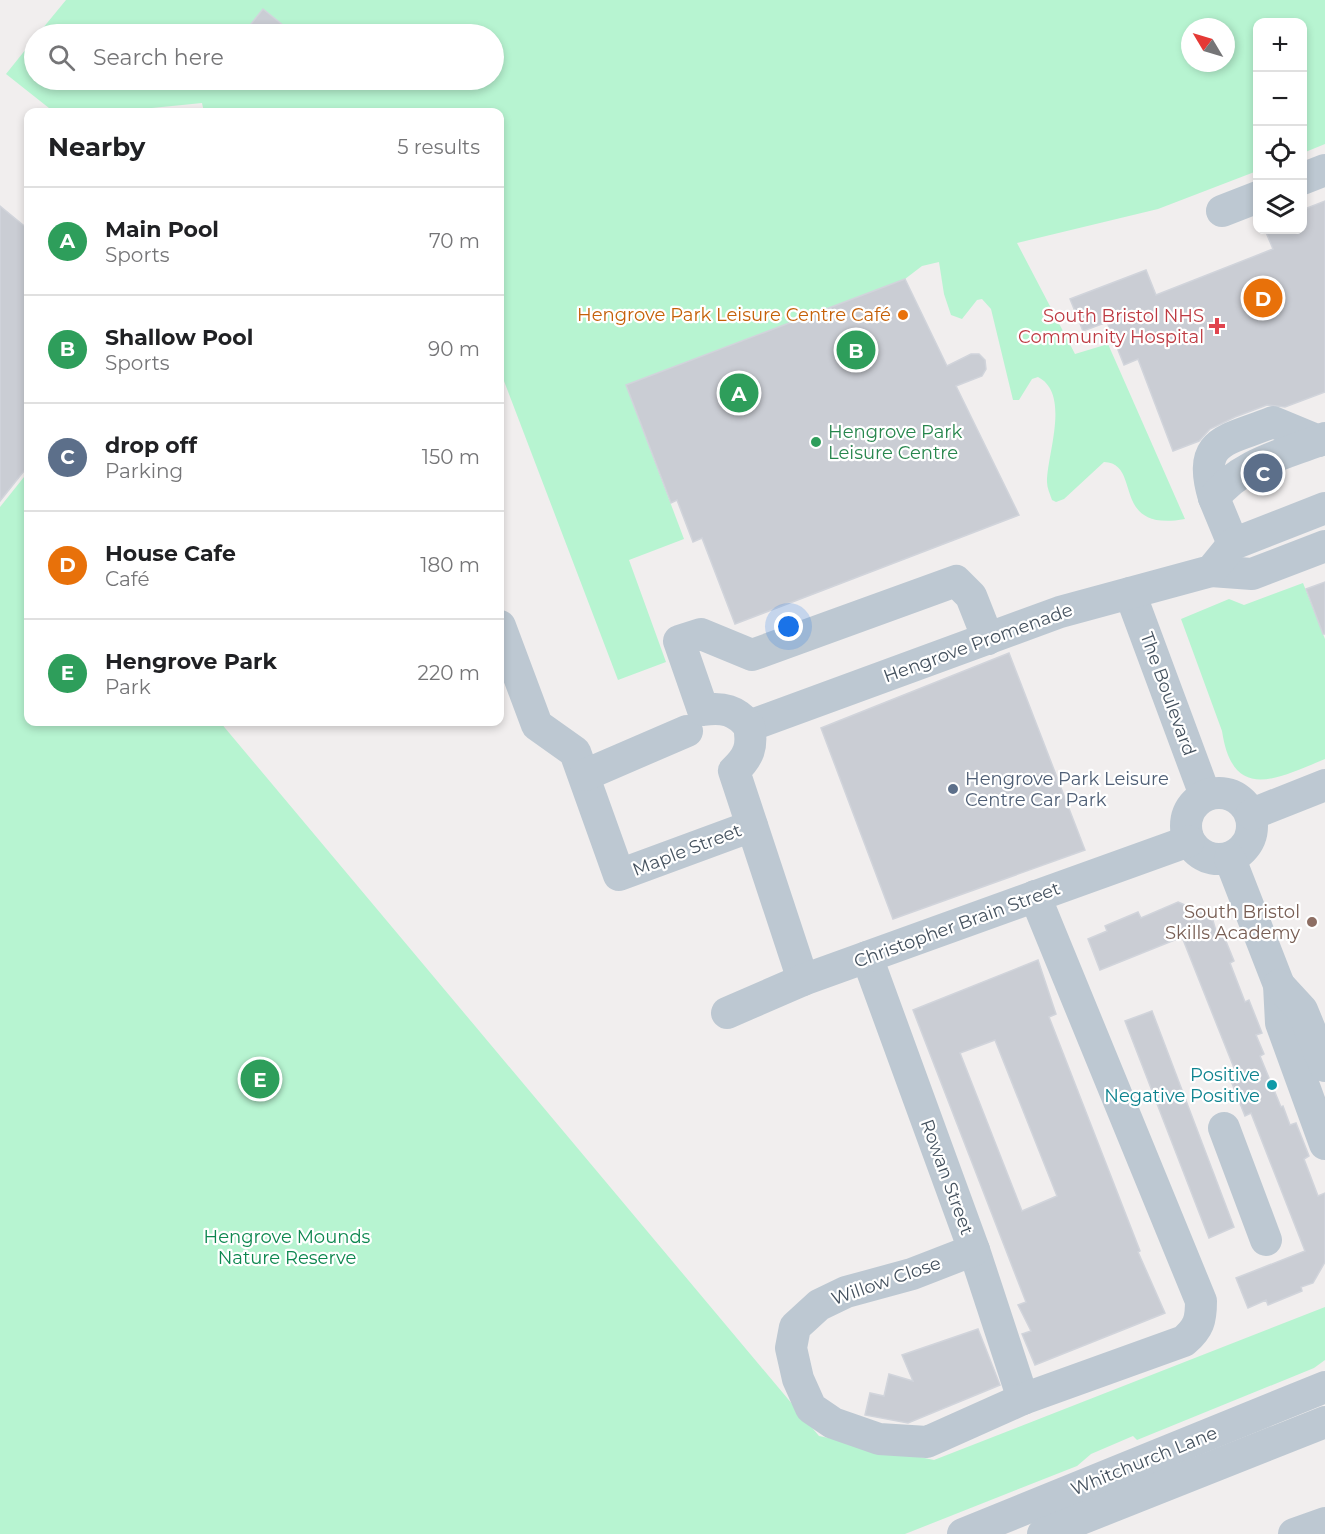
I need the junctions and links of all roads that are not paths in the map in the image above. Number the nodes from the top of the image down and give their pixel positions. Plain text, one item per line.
1 (1325, 170) edge
2 (1307, 177) edge
3 (1253, 199) edge
4 (1222, 211) dead end
5 (1322, 439) edge
6 (1325, 508) edge
7 (1233, 544) junction
8 (1325, 546) edge
9 (1210, 571) junction
10 (1130, 593) junction
11 (504, 637) edge
12 (988, 639) junction
13 (749, 726) junction
14 (687, 731) dead end
15 (585, 775) junction
16 (1325, 785) edge
17 (1206, 795) junction
18 (1252, 814) junction
19 (752, 826) junction
20 (1189, 841) junction
21 (1230, 859) junction
22 (1039, 906) junction
23 (875, 965) junction
24 (803, 980) junction
25 (1280, 985) junction
26 (727, 1013) dead end
27 (1325, 1066) edge
28 (1224, 1128) dead end
29 (1325, 1144) edge
30 (1266, 1240) dead end
31 (974, 1250) junction
32 (1325, 1387) edge
33 (1023, 1399) junction
34 (1325, 1422) edge
35 (1325, 1522) edge
36 (963, 1534) edge
37 (1043, 1534) edge
38 (1294, 1534) edge

1 - 2 street
3 - 4 street
5 - 7 street
6 - 7 street
7 - 9 street
8 - 9 street, Hengrove Promenade
9 - 10 street, Hengrove Promenade
10 - 12 street, Hengrove Promenade
10 - 17 street, The Boulevard
11 - 15 street, Maple Street
12 - 13 street, Hengrove Promenade
12 - 13 street
13 - 19 street
14 - 15 street
15 - 19 street, Maple Street
16 - 18 street
17 - 18 street
17 - 20 street
18 - 21 street
19 - 24 street
20 - 21 street
20 - 22 street, Christopher Brain Street
21 - 25 street
22 - 23 street, Christopher Brain Street
22 - 33 street, Willow Close
23 - 24 street, Christopher Brain Street
23 - 31 street, Rowan Street
24 - 26 street, Christopher Brain Street
25 - 27 street
25 - 29 street
28 - 30 street
31 - 33 street, Rowan Street
31 - 33 street, Willow Close
32 - 36 street, Whitchurch Lane
34 - 37 street, Whitchurch Lane
35 - 38 street

